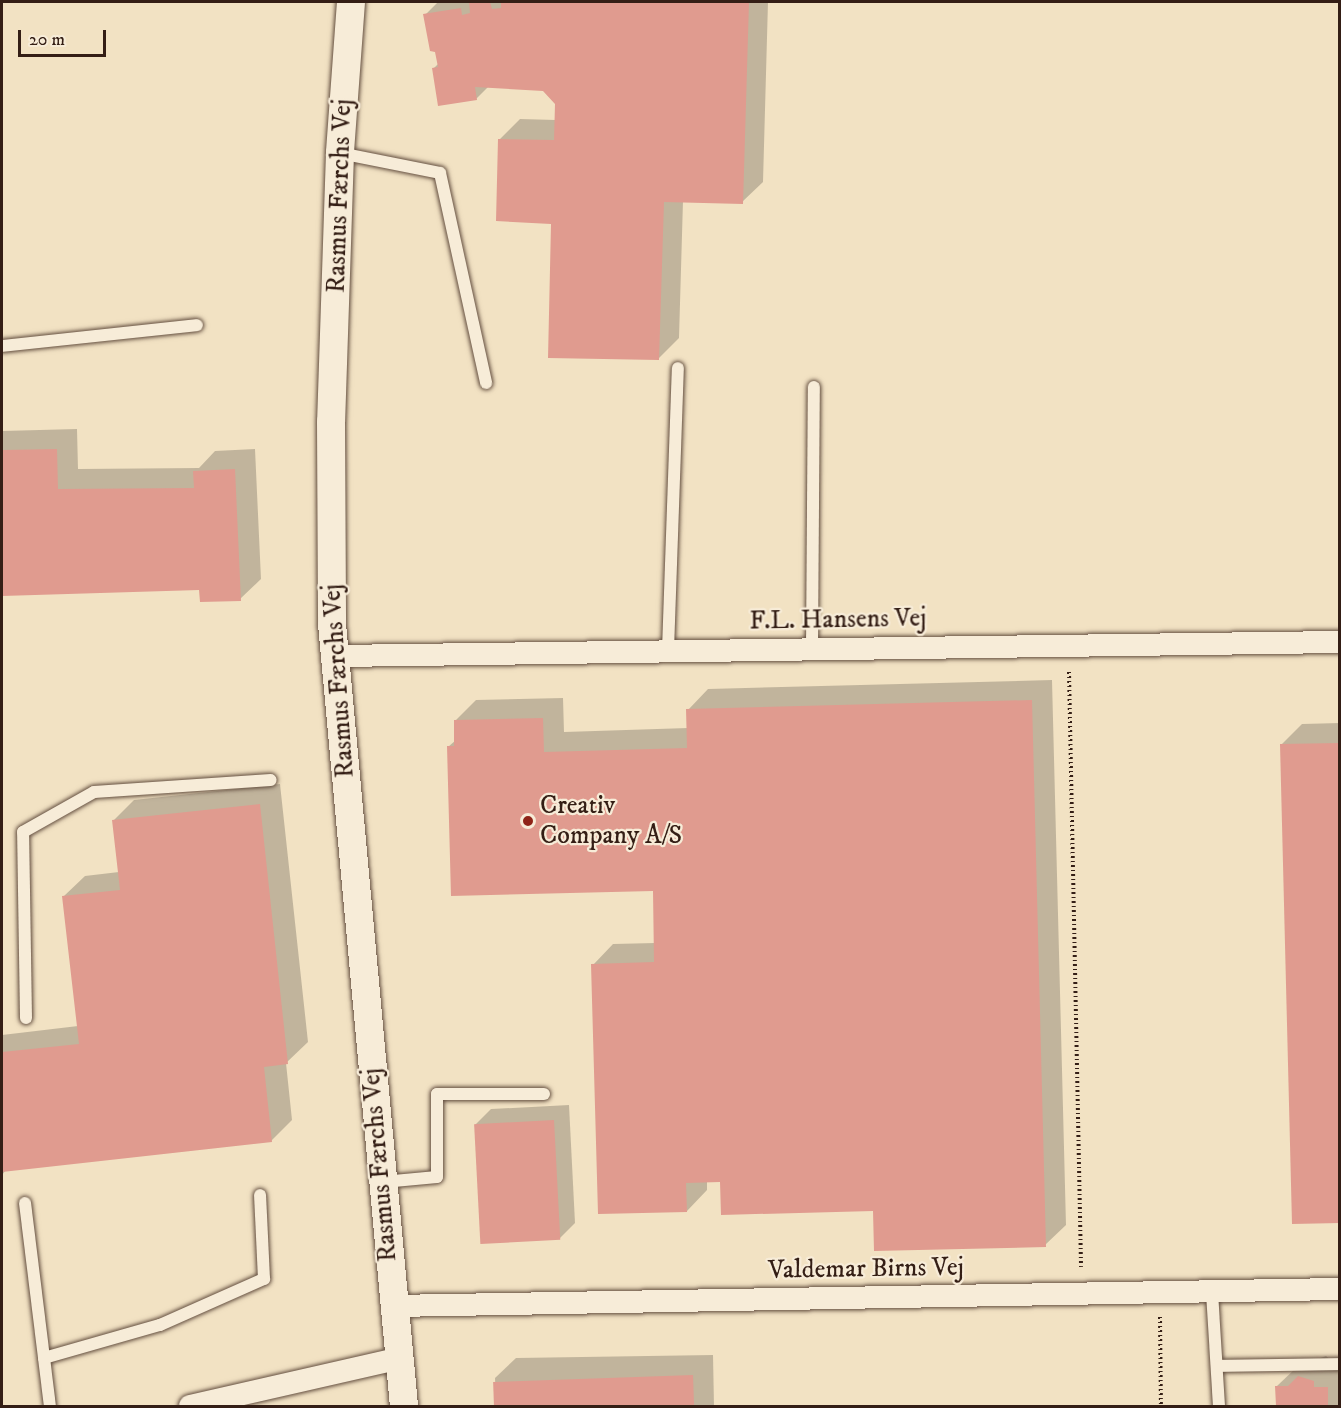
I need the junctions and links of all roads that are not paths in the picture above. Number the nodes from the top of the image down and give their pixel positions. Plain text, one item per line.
1 (351, 2) edge
2 (340, 153) junction
3 (197, 325) dead end
4 (2, 346) edge
5 (678, 368) dead end
6 (486, 383) dead end
7 (814, 387) dead end
8 (1340, 642) edge
9 (812, 649) junction
10 (668, 650) junction
11 (337, 656) junction
12 (271, 780) dead end
13 (26, 1018) dead end
14 (544, 1094) dead end
15 (381, 1182) junction
16 (260, 1195) dead end
17 (25, 1203) dead end
18 (1340, 1289) edge
19 (1212, 1292) junction
20 (393, 1306) junction
21 (44, 1358) junction
22 (397, 1359) junction
23 (1340, 1364) edge
24 (1217, 1366) junction
25 (50, 1407) edge
26 (190, 1407) edge
27 (404, 1407) edge
28 (1220, 1407) edge

1 - 2 street, Rasmus Færchs Vej
2 - 6 lane
2 - 11 street, Rasmus Færchs Vej
3 - 4 lane
5 - 10 lane
7 - 9 lane
8 - 9 street, F.L. Hansens Vej
9 - 10 street, F.L. Hansens Vej
10 - 11 street, F.L. Hansens Vej
11 - 15 street, Rasmus Færchs Vej
12 - 13 lane
14 - 15 lane
15 - 20 street, Rasmus Færchs Vej
16 - 21 lane
17 - 21 lane
18 - 19 street, Valdemar Birns Vej
19 - 20 street, Valdemar Birns Vej
19 - 24 lane
20 - 22 street, Rasmus Færchs Vej
21 - 25 lane
22 - 26 street
22 - 27 street, Rasmus Færchs Vej
23 - 24 lane
24 - 28 lane

